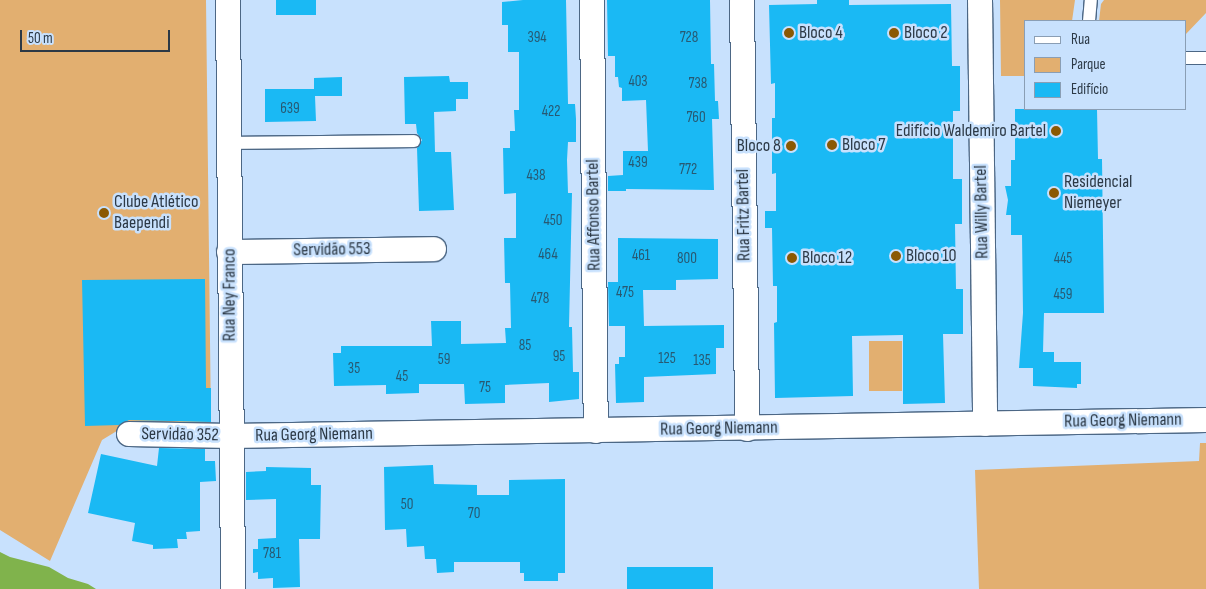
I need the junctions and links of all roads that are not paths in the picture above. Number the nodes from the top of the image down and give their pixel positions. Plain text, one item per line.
1 (228, 0) edge
2 (592, 0) edge
3 (742, 0) edge
4 (980, 0) edge
5 (1091, 0) edge
6 (1088, 20) edge
7 (1186, 58) edge
8 (1206, 58) edge
9 (414, 141) dead end
10 (228, 143) junction
11 (434, 249) dead end
12 (229, 252) junction
13 (1206, 420) edge
14 (985, 424) junction
15 (747, 429) junction
16 (596, 431) junction
17 (129, 434) dead end
18 (231, 436) junction
19 (233, 589) edge

1 - 10 street, Rua Ney Franco
2 - 16 street, Rua Affonso Bartel
3 - 15 street, Rua Fritz Bartel
4 - 14 street, Rua Willy Bartel
5 - 6 lane
7 - 8 lane
9 - 10 lane
10 - 12 street, Rua Ney Franco
11 - 12 street, Servidão 553
12 - 18 street, Rua Ney Franco
13 - 14 street, Rua Georg Niemann
14 - 15 street, Rua Georg Niemann
15 - 16 street, Rua Georg Niemann
16 - 18 street, Rua Georg Niemann
17 - 18 street, Servidão 352
18 - 19 street, Rua Ney Franco

